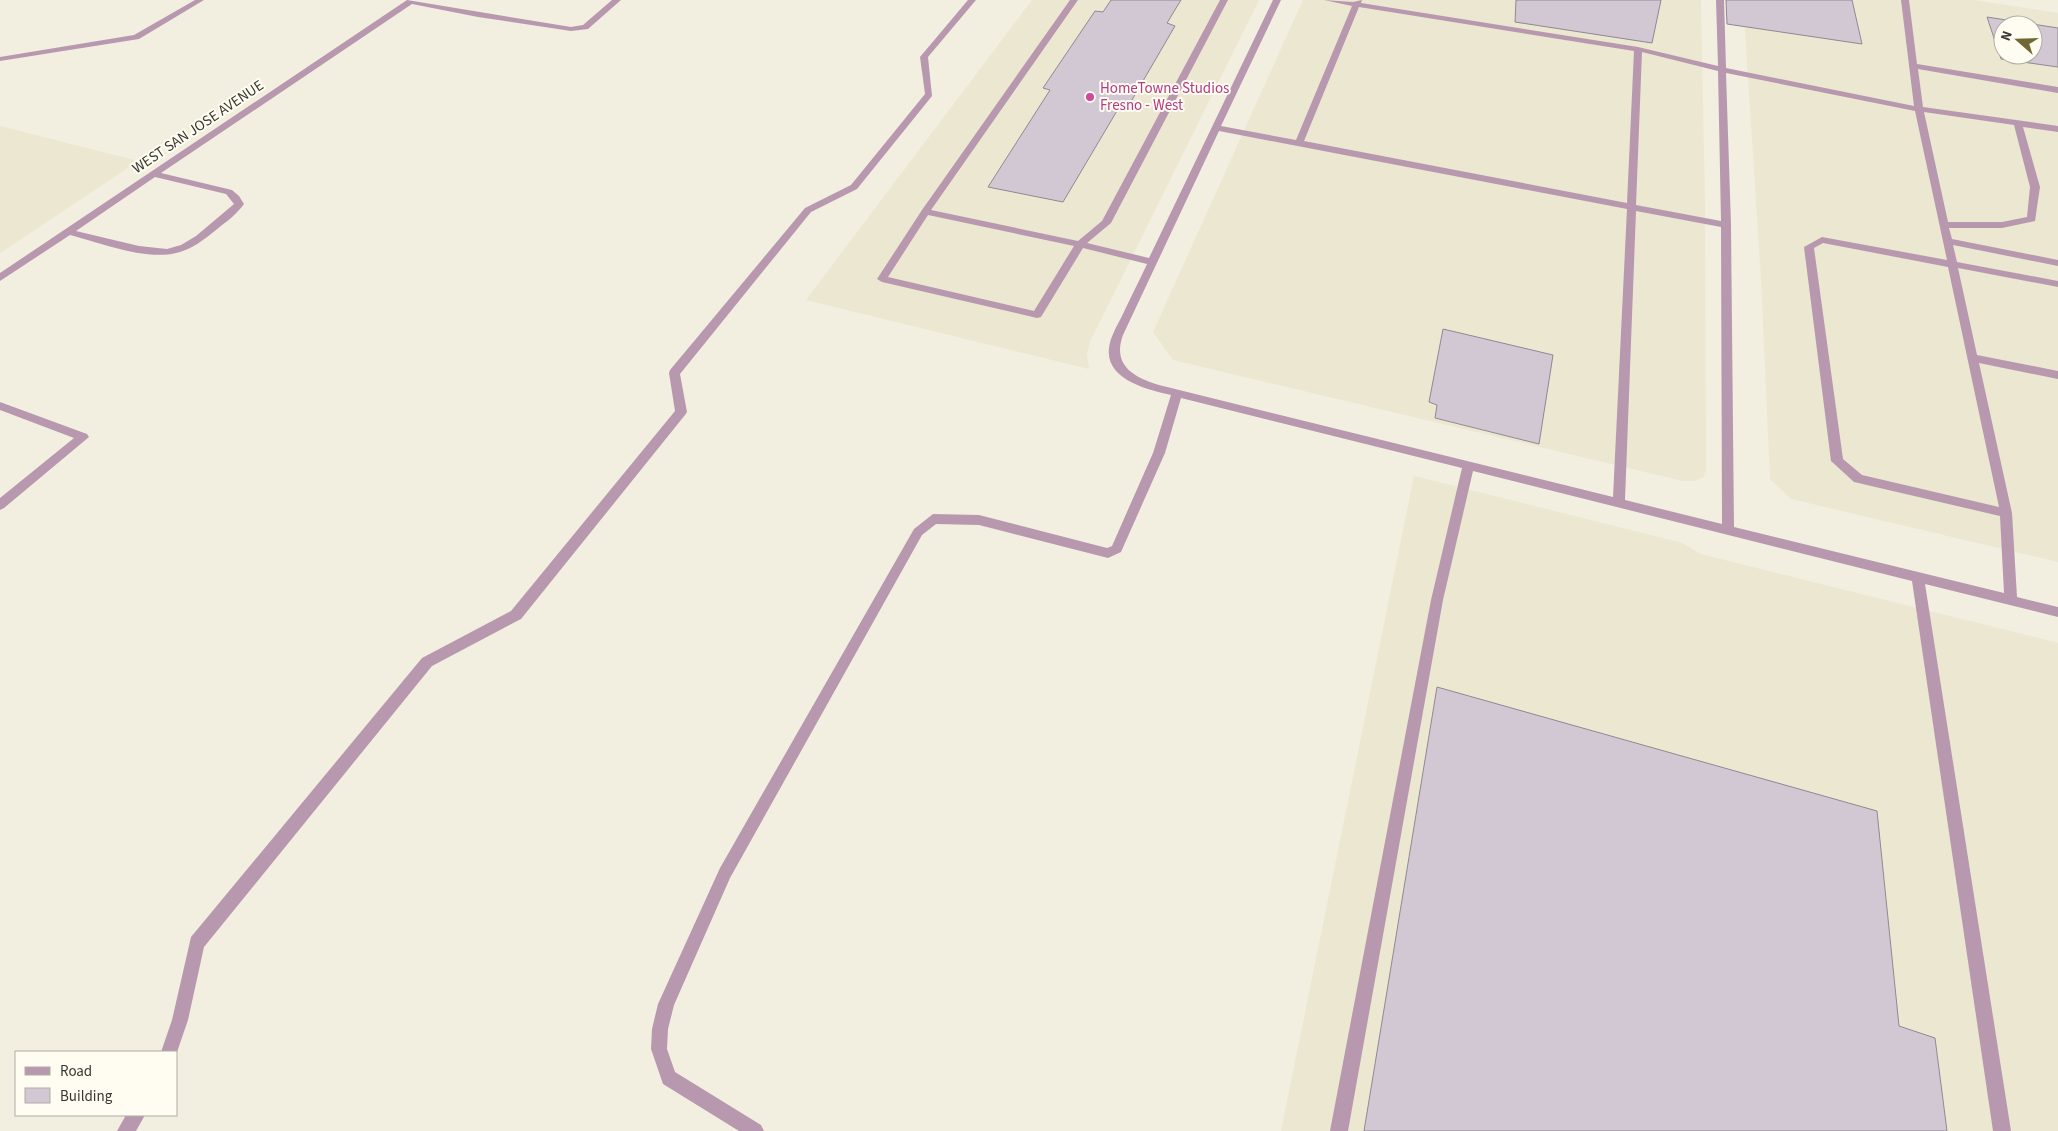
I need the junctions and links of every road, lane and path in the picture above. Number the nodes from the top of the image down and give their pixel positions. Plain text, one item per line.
1 (200, 0) edge
2 (617, 0) edge
3 (972, 0) edge
4 (1074, 0) edge
5 (1224, 0) edge
6 (1277, 0) edge
7 (1328, 0) edge
8 (1720, 0) edge
9 (1905, 0) edge
10 (411, 1) edge
11 (1358, 2) edge
12 (1638, 48) junction
13 (0, 59) edge
14 (1913, 66) junction
15 (1722, 70) junction
16 (2058, 90) edge
17 (1919, 108) junction
18 (2018, 123) junction
19 (1217, 128) junction
20 (2058, 129) edge
21 (1299, 143) junction
22 (153, 174) junction
23 (1631, 206) junction
24 (925, 212) junction
25 (1726, 225) junction
26 (1945, 225) junction
27 (68, 232) junction
28 (1948, 241) junction
29 (1080, 244) junction
30 (1152, 262) junction
31 (2058, 263) edge
32 (1953, 264) junction
33 (0, 278) edge
34 (2058, 284) edge
35 (1973, 358) junction
36 (2058, 374) edge
37 (1177, 393) junction
38 (0, 406) edge
39 (1470, 465) junction
40 (1618, 501) junction
41 (0, 504) edge
42 (2006, 513) junction
43 (1728, 528) junction
44 (1918, 577) junction
45 (2011, 600) junction
46 (2058, 612) edge
47 (168, 1051) edge
48 (135, 1116) edge
49 (126, 1131) edge
50 (754, 1131) edge
51 (1339, 1131) edge
52 (2002, 1131) edge

1 - 13 street
2 - 10 street
3 - 47 street
4 - 24 street
5 - 29 street
6 - 19 street
7 - 11 street
8 - 15 street
9 - 14 street
10 - 22 street, WEST SAN JOSE AVENUE
11 - 12 street
11 - 21 street
12 - 15 street
12 - 23 street
14 - 16 street
14 - 17 street
15 - 17 street
15 - 25 street
17 - 18 street
17 - 26 street
18 - 20 street
18 - 26 street
19 - 21 street
19 - 30 street
21 - 23 street
22 - 27 street, WEST SAN JOSE AVENUE
22 - 27 street
23 - 25 street
23 - 40 street
24 - 29 street
24 - 29 street
25 - 43 street
26 - 28 street
27 - 33 street, WEST SAN JOSE AVENUE
28 - 31 street
28 - 32 street
29 - 30 street
30 - 37 street
32 - 34 street
32 - 35 street
32 - 42 street
35 - 36 street
35 - 42 street
37 - 39 street
37 - 50 street
38 - 41 street
39 - 40 street
39 - 51 street
40 - 43 street
42 - 45 street
43 - 44 street
44 - 45 street
44 - 52 street
45 - 46 street
48 - 49 street

